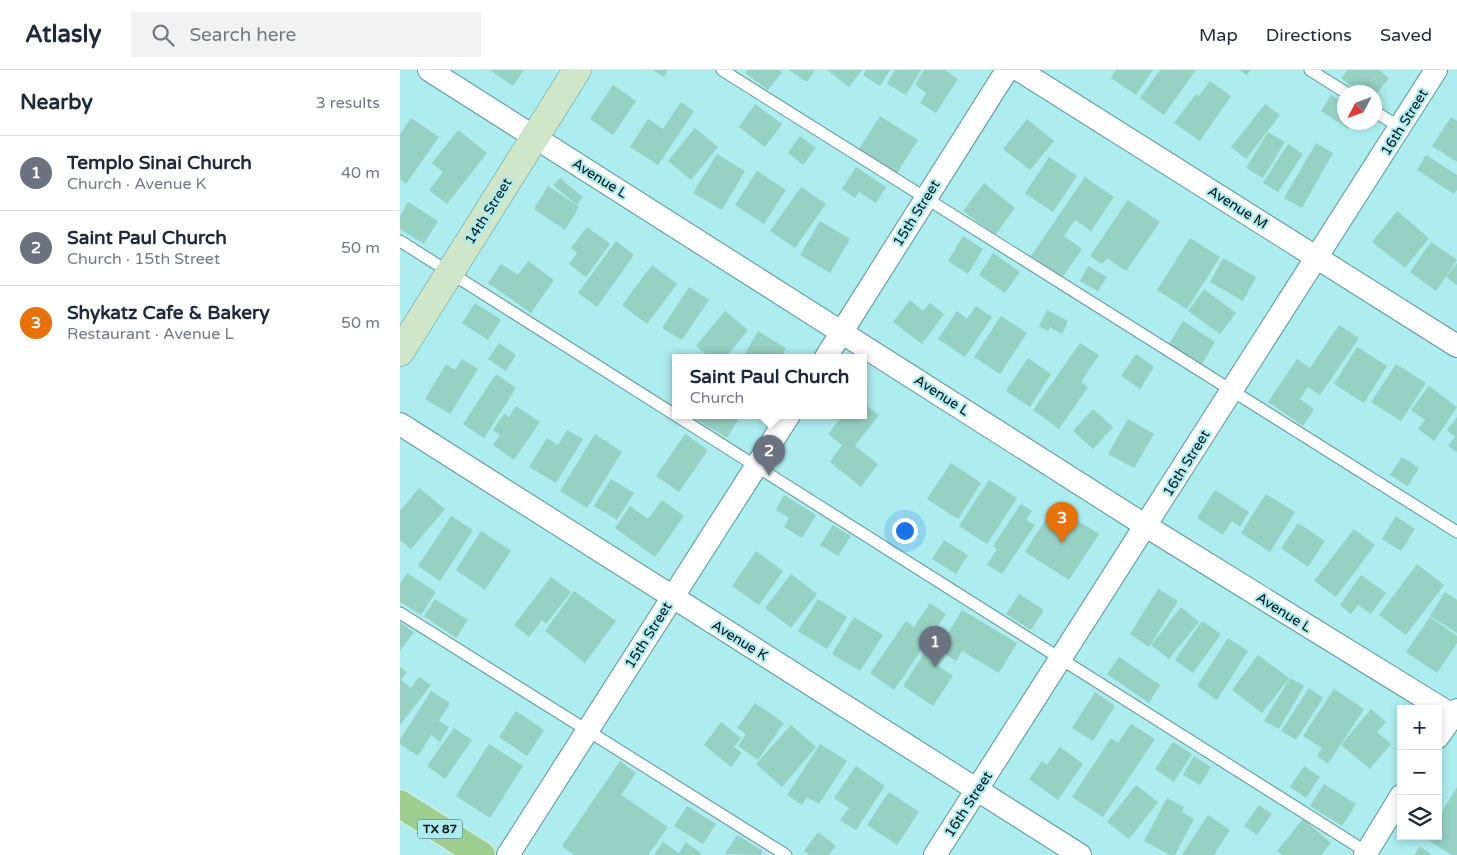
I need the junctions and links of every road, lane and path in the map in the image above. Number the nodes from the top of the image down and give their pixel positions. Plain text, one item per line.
1 (429, 70) edge
2 (577, 70) edge
3 (722, 70) edge
4 (1007, 70) edge
5 (1019, 70) edge
6 (1310, 70) edge
7 (1436, 70) edge
8 (1337, 87) edge
9 (1382, 116) edge
10 (1401, 128) junction
11 (534, 137) junction
12 (926, 196) junction
13 (400, 241) edge
14 (1316, 256) junction
15 (449, 273) junction
16 (843, 332) junction
17 (1457, 346) edge
18 (400, 352) edge
19 (828, 354) edge
20 (1231, 390) junction
21 (672, 414) edge
22 (680, 419) edge
23 (786, 419) edge
24 (400, 424) edge
25 (756, 467) junction
26 (1146, 526) junction
27 (1457, 532) edge
28 (672, 597) junction
29 (400, 613) edge
30 (1061, 657) junction
31 (1456, 715) edge
32 (589, 730) junction
33 (1442, 732) edge
34 (977, 790) junction
35 (1397, 803) edge
36 (400, 804) edge
37 (1367, 854) edge
38 (481, 855) edge
39 (508, 855) edge
40 (786, 855) edge
41 (935, 855) edge
42 (1080, 855) edge

1 - 11 street, Avenue L
2 - 11 main road, 14th Street
3 - 12 lane
4 - 12 street, 15th Street
5 - 14 street, Avenue M
6 - 8 lane
7 - 10 street, 16th Street
9 - 10 lane
10 - 14 street, 16th Street
11 - 15 main road, 14th Street
11 - 16 street, Avenue L
12 - 16 street, 15th Street
12 - 20 lane
13 - 15 lane
14 - 17 street, Avenue M
14 - 20 street, 16th Street
15 - 18 main road, 14th Street
15 - 21 lane
16 - 19 street, 15th Street
16 - 26 street, Avenue L
20 - 26 street, 16th Street
20 - 27 lane
22 - 25 lane
23 - 25 street, 15th Street
24 - 28 street, Avenue K
25 - 28 street, 15th Street
25 - 30 lane
26 - 30 street, 16th Street
26 - 31 street, Avenue L
28 - 32 street, 15th Street
28 - 34 street, Avenue K
29 - 32 lane
30 - 34 street, 16th Street
30 - 37 lane
31 - 33 street
32 - 39 street, 15th Street
32 - 40 lane
34 - 41 street, 16th Street
34 - 42 street, Avenue K
35 - 37 street
36 - 38 main road, TX 87

